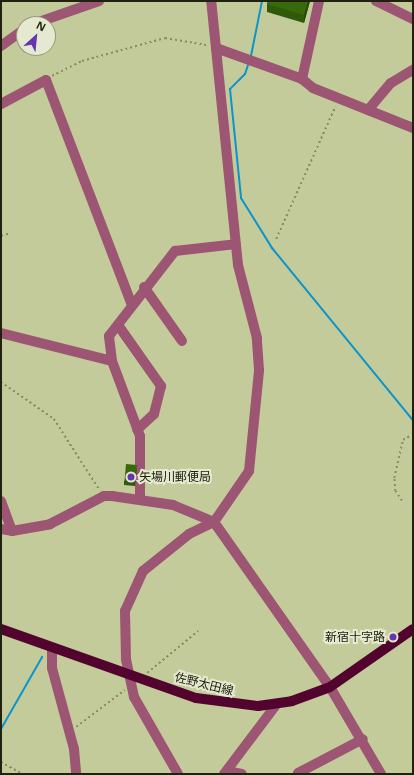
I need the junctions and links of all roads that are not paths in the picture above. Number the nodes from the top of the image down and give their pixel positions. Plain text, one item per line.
1 (99, 1) edge
2 (211, 1) edge
3 (319, 1) edge
4 (376, 1) edge
5 (56, 16) edge
6 (413, 19) edge
7 (16, 35) edge
8 (1, 46) edge
9 (216, 48) junction
10 (413, 70) edge
11 (302, 79) junction
12 (1, 104) edge
13 (368, 110) junction
14 (413, 128) edge
15 (236, 244) junction
16 (144, 287) junction
17 (132, 305) junction
18 (118, 325) junction
19 (1, 333) edge
20 (182, 341) dead end
21 (112, 361) junction
22 (137, 430) junction
23 (140, 499) junction
24 (1, 501) edge
25 (214, 522) junction
26 (1, 529) edge
27 (12, 531) junction
28 (1, 629) edge
29 (413, 630) edge
30 (52, 649) junction
31 (129, 675) junction
32 (330, 687) junction
33 (276, 705) junction
34 (363, 739) junction
35 (225, 773) edge
36 (76, 774) edge
37 (178, 774) edge
38 (242, 774) edge
39 (296, 774) edge
40 (381, 774) edge

1 - 5 street
2 - 9 street
3 - 11 street
4 - 6 street
7 - 8 street
9 - 11 street
9 - 15 street
10 - 13 street
11 - 13 street
12 - 17 street
13 - 14 street
15 - 16 street
15 - 25 street
16 - 17 street
16 - 20 street
17 - 18 street
18 - 21 street
18 - 22 street
19 - 21 street
21 - 22 street
22 - 23 street
23 - 25 street
23 - 27 street
24 - 27 street
25 - 31 street
25 - 32 street
26 - 27 street
28 - 30 main road, 佐野太田線
29 - 32 main road, 佐野太田線
30 - 31 main road, 佐野太田線
30 - 36 street
31 - 33 main road, 佐野太田線
31 - 37 street
32 - 33 main road, 佐野太田線
32 - 34 street
33 - 35 street
34 - 39 street
34 - 40 street
35 - 38 street

